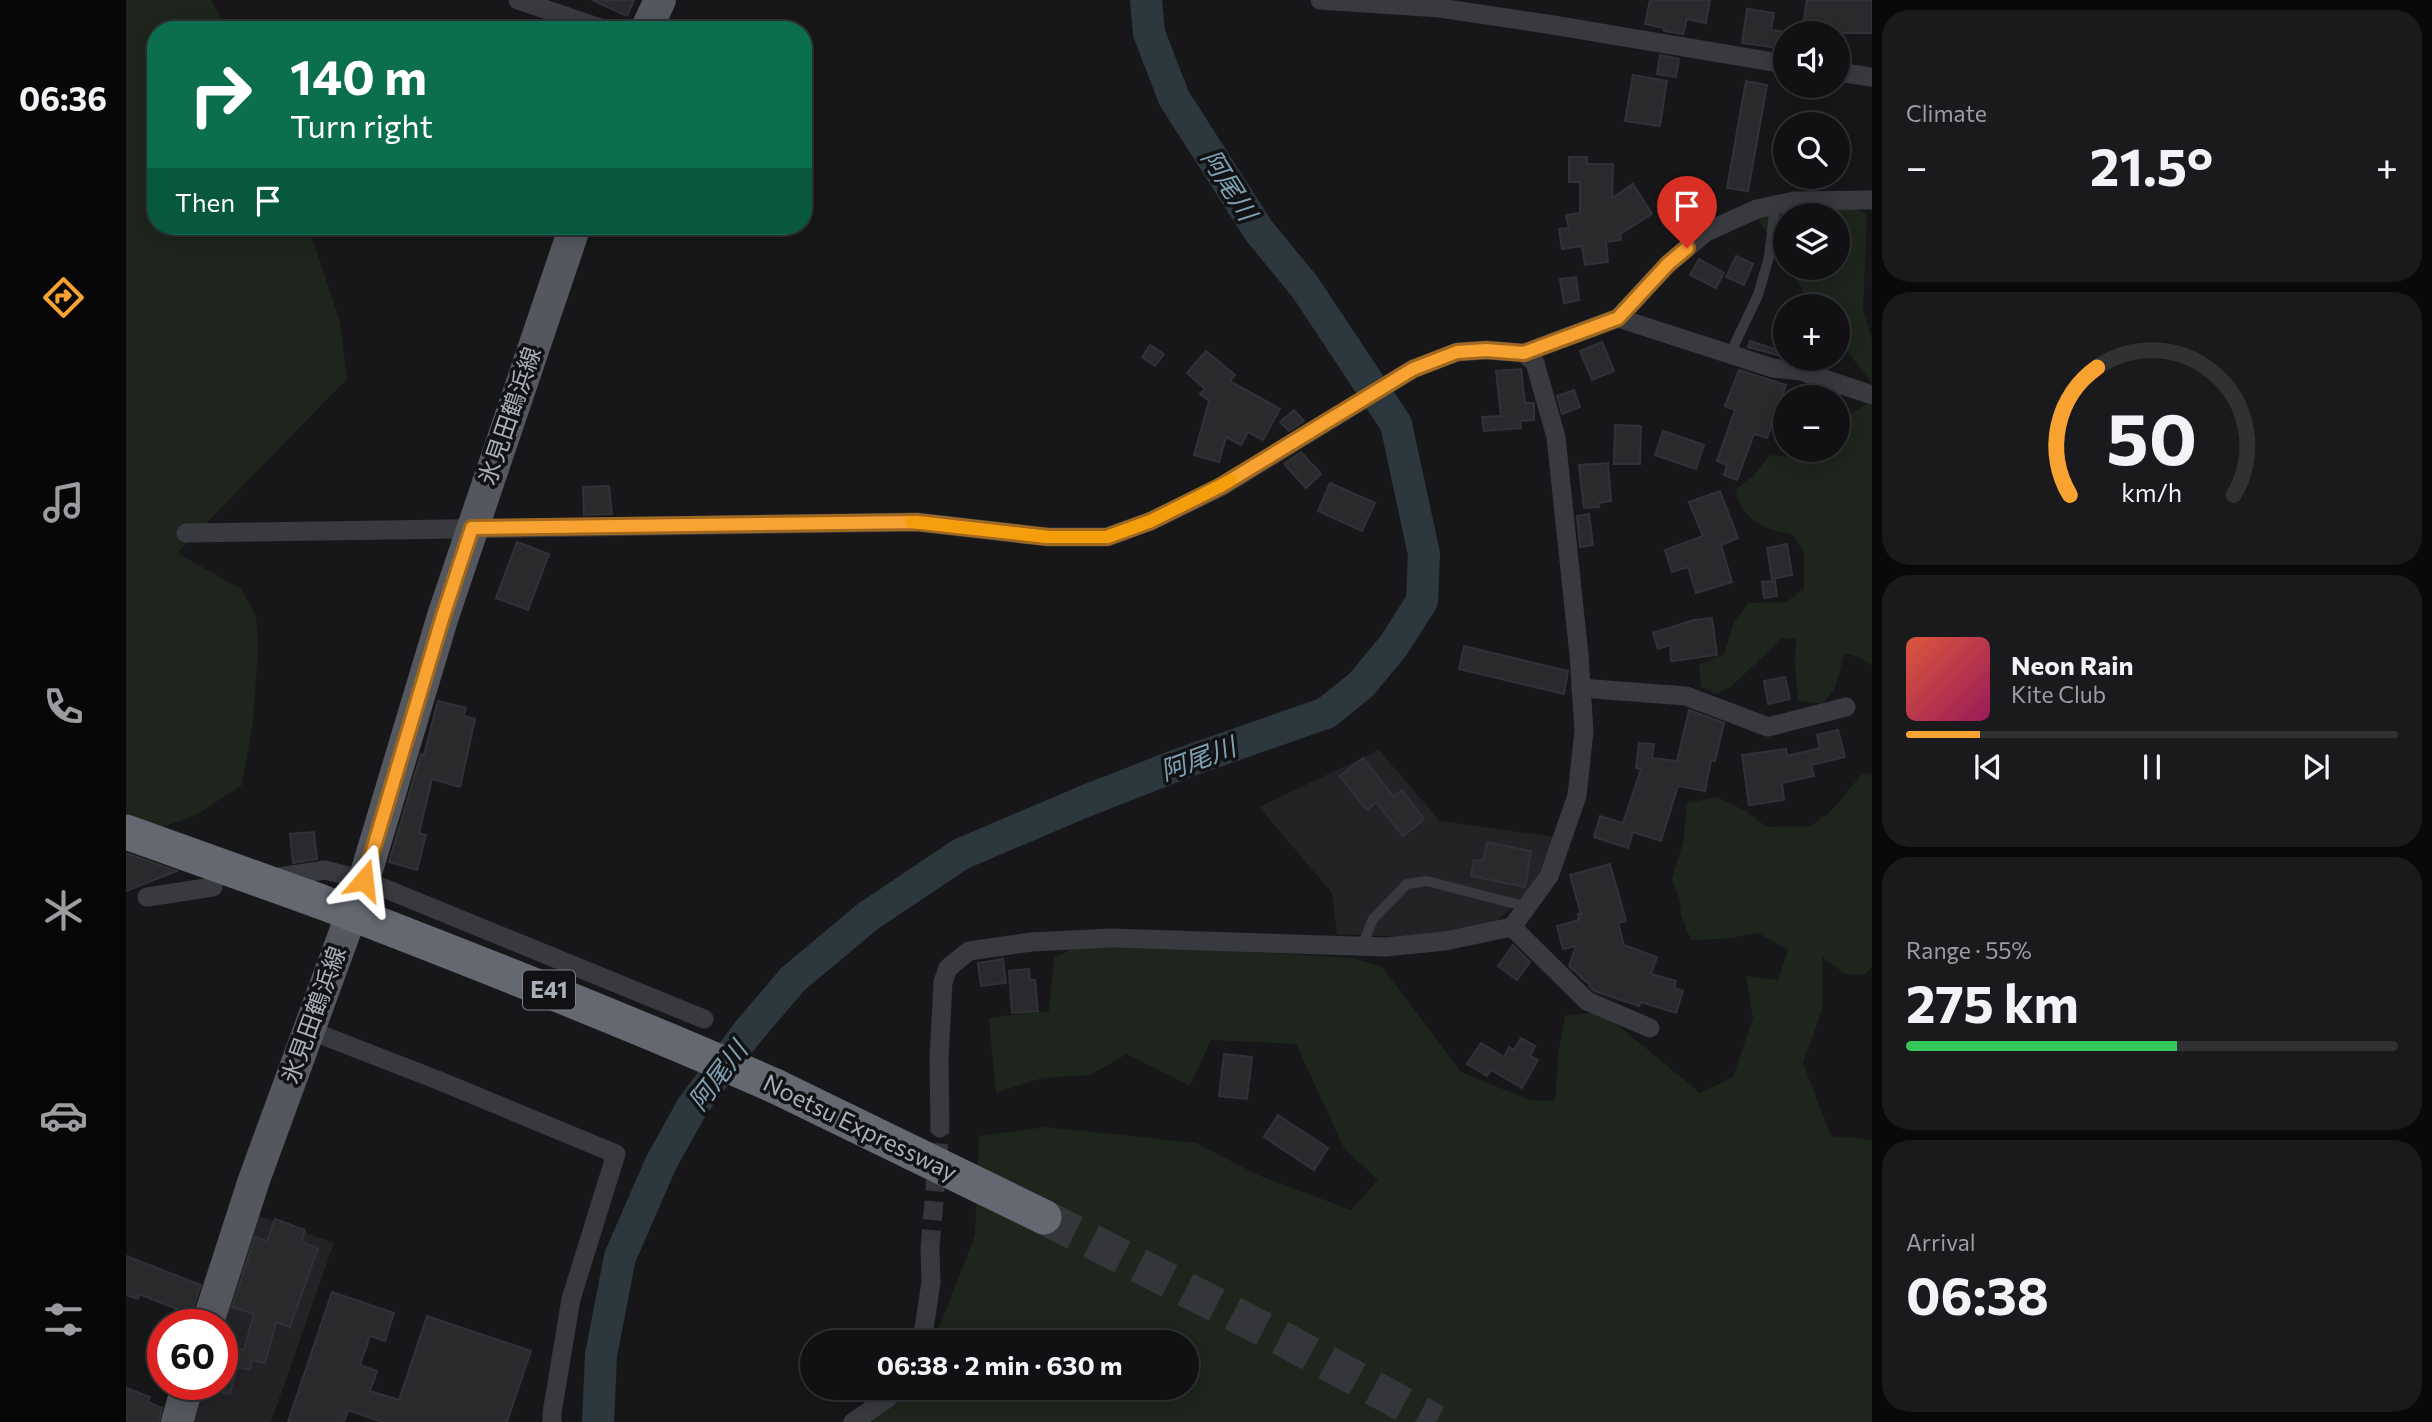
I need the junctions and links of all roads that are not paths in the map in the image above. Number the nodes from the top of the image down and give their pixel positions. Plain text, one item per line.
1 (518, 0) edge
2 (660, 0) edge
3 (1320, 0) edge
4 (580, 21) edge
5 (650, 21) edge
6 (1773, 62) edge
7 (1850, 74) edge
8 (1872, 77) edge
9 (1872, 200) edge
10 (1784, 203) edge
11 (1773, 205) edge
12 (1773, 222) edge
13 (572, 235) edge
14 (1618, 318) junction
15 (1524, 353) junction
16 (1730, 354) junction
17 (1872, 396) edge
18 (472, 528) junction
19 (186, 533) dead end
20 (1581, 688) junction
21 (1846, 707) dead end
22 (126, 832) edge
23 (126, 846) edge
24 (272, 878) dead end
25 (364, 880) junction
26 (213, 887) dead end
27 (147, 897) dead end
28 (317, 907) junction
29 (1527, 907) junction
30 (1512, 927) junction
31 (1362, 946) junction
32 (704, 1019) dead end
33 (1650, 1028) dead end
34 (309, 1030) junction
35 (940, 1128) tunnel mouth
36 (1041, 1222) tunnel mouth
37 (930, 1249) tunnel mouth
38 (212, 1309) edge
39 (924, 1330) edge
40 (183, 1400) edge
41 (885, 1400) edge
42 (177, 1422) edge
43 (552, 1422) edge
44 (853, 1422) edge

1 - 4 street
2 - 5 main road
3 - 6 street
7 - 8 street
9 - 10 street
11 - 14 street
12 - 16 lane
13 - 18 main road, 氷見田鶴浜線
14 - 15 street
14 - 16 street
15 - 18 street
15 - 20 street
16 - 17 street
18 - 19 street
18 - 25 main road, 氷見田鶴浜線
20 - 21 street
20 - 29 street
22 - 28 highway, Noetsu Expressway / E41
23 - 28 highway, Noetsu Expressway / E41
24 - 25 street
25 - 32 street
25 - 34 main road, 氷見田鶴浜線
26 - 27 street
28 - 36 highway, Noetsu Expressway / E41
29 - 30 street
29 - 31 lane
30 - 31 street
30 - 33 street
31 - 35 street
34 - 38 main road, 氷見田鶴浜線
34 - 43 street
37 - 39 street
40 - 42 main road
41 - 44 street

